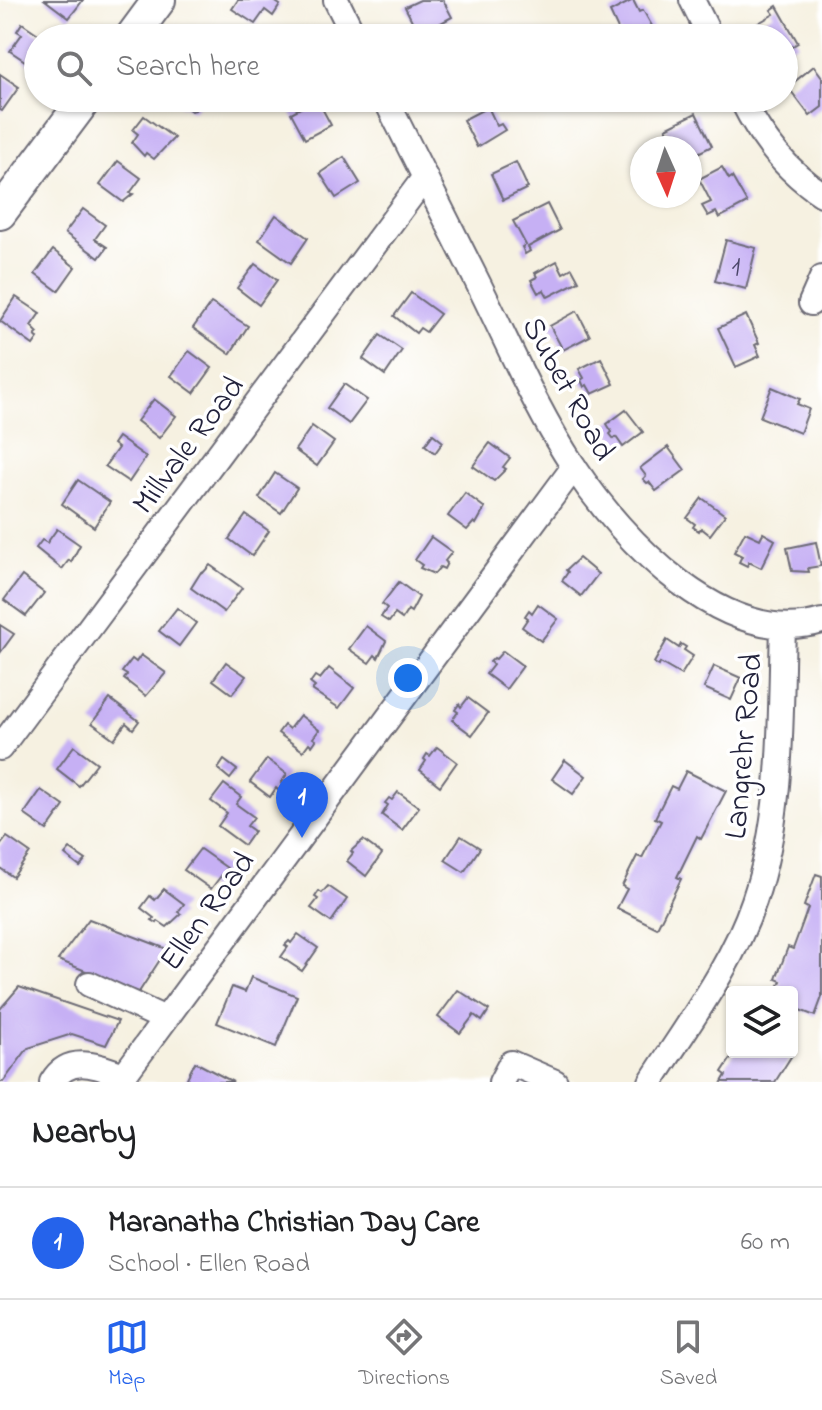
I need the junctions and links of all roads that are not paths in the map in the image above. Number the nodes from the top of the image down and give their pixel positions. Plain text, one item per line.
1 (159, 0) edge
2 (336, 0) edge
3 (692, 0) edge
4 (141, 24) edge
5 (348, 24) edge
6 (704, 24) edge
7 (76, 112) edge
8 (392, 112) edge
9 (749, 112) edge
10 (425, 177) junction
11 (822, 194) edge
12 (0, 213) edge
13 (822, 278) edge
14 (811, 303) dead end
15 (574, 467) junction
16 (822, 621) edge
17 (783, 627) junction
18 (0, 748) edge
19 (89, 984) dead end
20 (165, 1019) junction
21 (121, 1079) edge
22 (52, 1082) edge
23 (501, 1082) edge
24 (555, 1082) edge
25 (651, 1082) edge

1 - 4 main road
2 - 5 street
3 - 6 street
7 - 12 main road
8 - 10 street, Subet Road
9 - 11 street
10 - 15 street, Subet Road
10 - 18 street, Millvale Road
13 - 14 street
15 - 17 street, Subet Road
15 - 20 street, Ellen Road
16 - 17 street
17 - 25 street, Langrehr Road
19 - 20 street
20 - 21 street, Ellen Road
21 - 22 street
23 - 24 street

